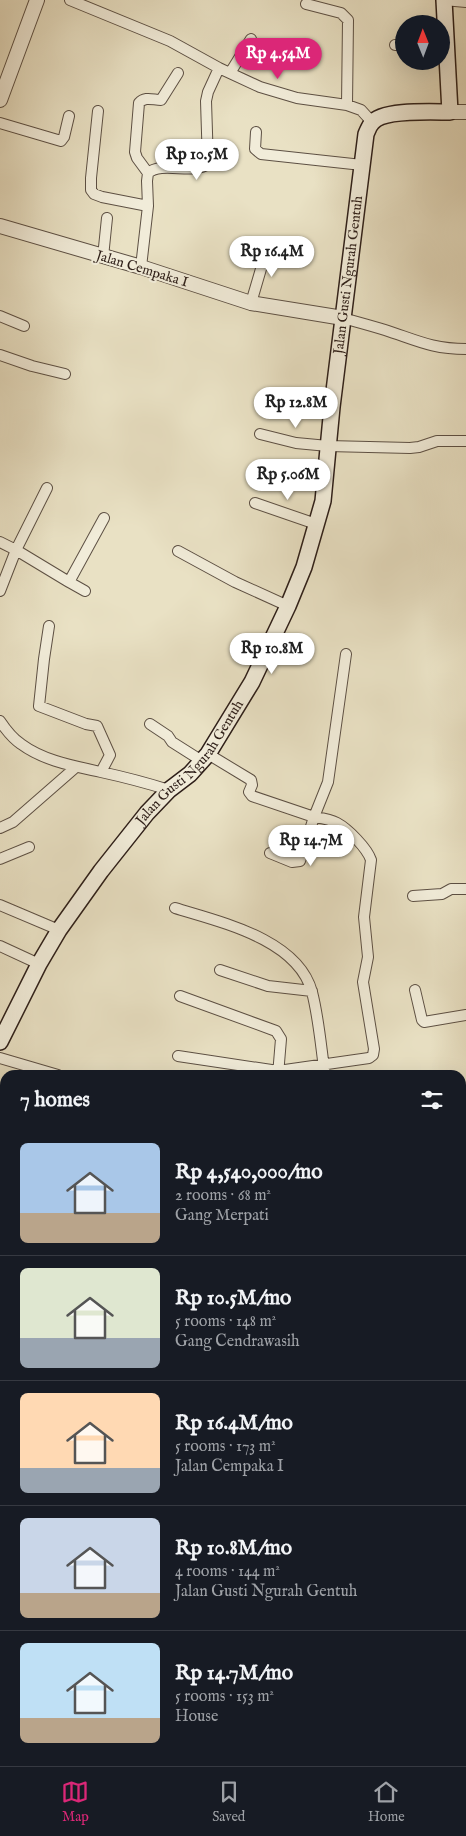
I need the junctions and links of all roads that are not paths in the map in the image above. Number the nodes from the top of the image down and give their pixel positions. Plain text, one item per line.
1 (37, 0) edge
2 (70, 0) edge
3 (444, 0) edge
4 (466, 2) edge
5 (306, 4) dead end
6 (444, 15) edge
7 (251, 39) dead end
8 (220, 68) junction
9 (449, 70) edge
10 (178, 73) dead end
11 (230, 73) junction
12 (0, 100) edge
13 (347, 104) junction
14 (98, 112) dead end
15 (461, 114) edge
16 (69, 116) dead end
17 (372, 122) junction
18 (0, 123) edge
19 (256, 132) dead end
20 (362, 166) junction
21 (148, 172) junction
22 (148, 206) junction
23 (106, 218) dead end
24 (0, 226) edge
25 (268, 245) dead end
26 (103, 257) junction
27 (141, 267) junction
28 (251, 303) junction
29 (0, 316) edge
30 (343, 318) junction
31 (24, 326) dead end
32 (466, 349) edge
33 (0, 355) edge
34 (65, 374) dead end
35 (260, 434) dead end
36 (466, 441) edge
37 (328, 446) junction
38 (47, 488) dead end
39 (255, 503) dead end
40 (104, 518) dead end
41 (316, 524) junction
42 (0, 542) edge
43 (16, 550) junction
44 (178, 551) dead end
45 (69, 582) junction
46 (0, 590) edge
47 (85, 592) dead end
48 (288, 606) junction
49 (49, 626) dead end
50 (346, 654) dead end
51 (0, 721) edge
52 (150, 724) dead end
53 (4, 736) edge
54 (205, 758) junction
55 (76, 767) junction
56 (101, 772) junction
57 (169, 790) junction
58 (314, 817) junction
59 (0, 828) edge
60 (29, 847) dead end
61 (270, 853) dead end
62 (0, 859) edge
63 (466, 889) edge
64 (413, 896) dead end
65 (0, 904) edge
66 (175, 908) dead end
67 (59, 930) junction
68 (0, 946) edge
69 (39, 964) junction
70 (220, 970) dead end
71 (415, 990) dead end
72 (312, 991) junction
73 (180, 996) dead end
74 (466, 1016) edge
75 (0, 1042) edge
76 (178, 1056) dead end
77 (0, 1058) edge
78 (41, 1070) edge
79 (260, 1070) edge
80 (278, 1070) edge
81 (324, 1070) edge

1 - 12 street
2 - 8 street
3 - 4 street
3 - 6 main road
5 - 13 street
7 - 11 street
8 - 11 street
8 - 21 street
9 - 15 main road
10 - 21 street
11 - 13 street
13 - 17 street
14 - 22 street
15 - 17 main road
16 - 18 street
17 - 20 main road, Jalan Gusti Ngurah Gentuh
19 - 20 street
20 - 30 main road, Jalan Gusti Ngurah Gentuh
21 - 22 street
22 - 27 street
23 - 26 street
24 - 26 street, Jalan Cempaka I
25 - 28 street
26 - 27 street, Jalan Cempaka I
27 - 28 street, Jalan Cempaka I
28 - 30 street, Jalan Cempaka I
29 - 31 street
30 - 32 street
30 - 37 main road, Jalan Gusti Ngurah Gentuh
33 - 34 street
35 - 37 street
36 - 37 street
37 - 41 main road, Jalan Gusti Ngurah Gentuh
38 - 43 street
39 - 41 street
40 - 45 street
41 - 48 main road, Jalan Gusti Ngurah Gentuh
42 - 43 street
43 - 45 street
43 - 46 street
44 - 48 street
45 - 47 street
48 - 54 main road, Jalan Gusti Ngurah Gentuh
49 - 56 street
50 - 58 street
51 - 53 street
52 - 54 street
53 - 55 street
54 - 57 main road, Jalan Gusti Ngurah Gentuh
54 - 58 street
55 - 56 street
55 - 59 street
56 - 57 street
57 - 67 main road, Jalan Gusti Ngurah Gentuh
58 - 61 street
58 - 81 street
60 - 62 street
63 - 64 street
65 - 67 street
66 - 72 street
67 - 69 main road, Jalan Gusti Ngurah Gentuh
68 - 69 street
69 - 75 main road, Jalan Gusti Ngurah Gentuh
70 - 72 street
71 - 74 street
72 - 81 street
73 - 80 street
76 - 79 street
77 - 78 street

